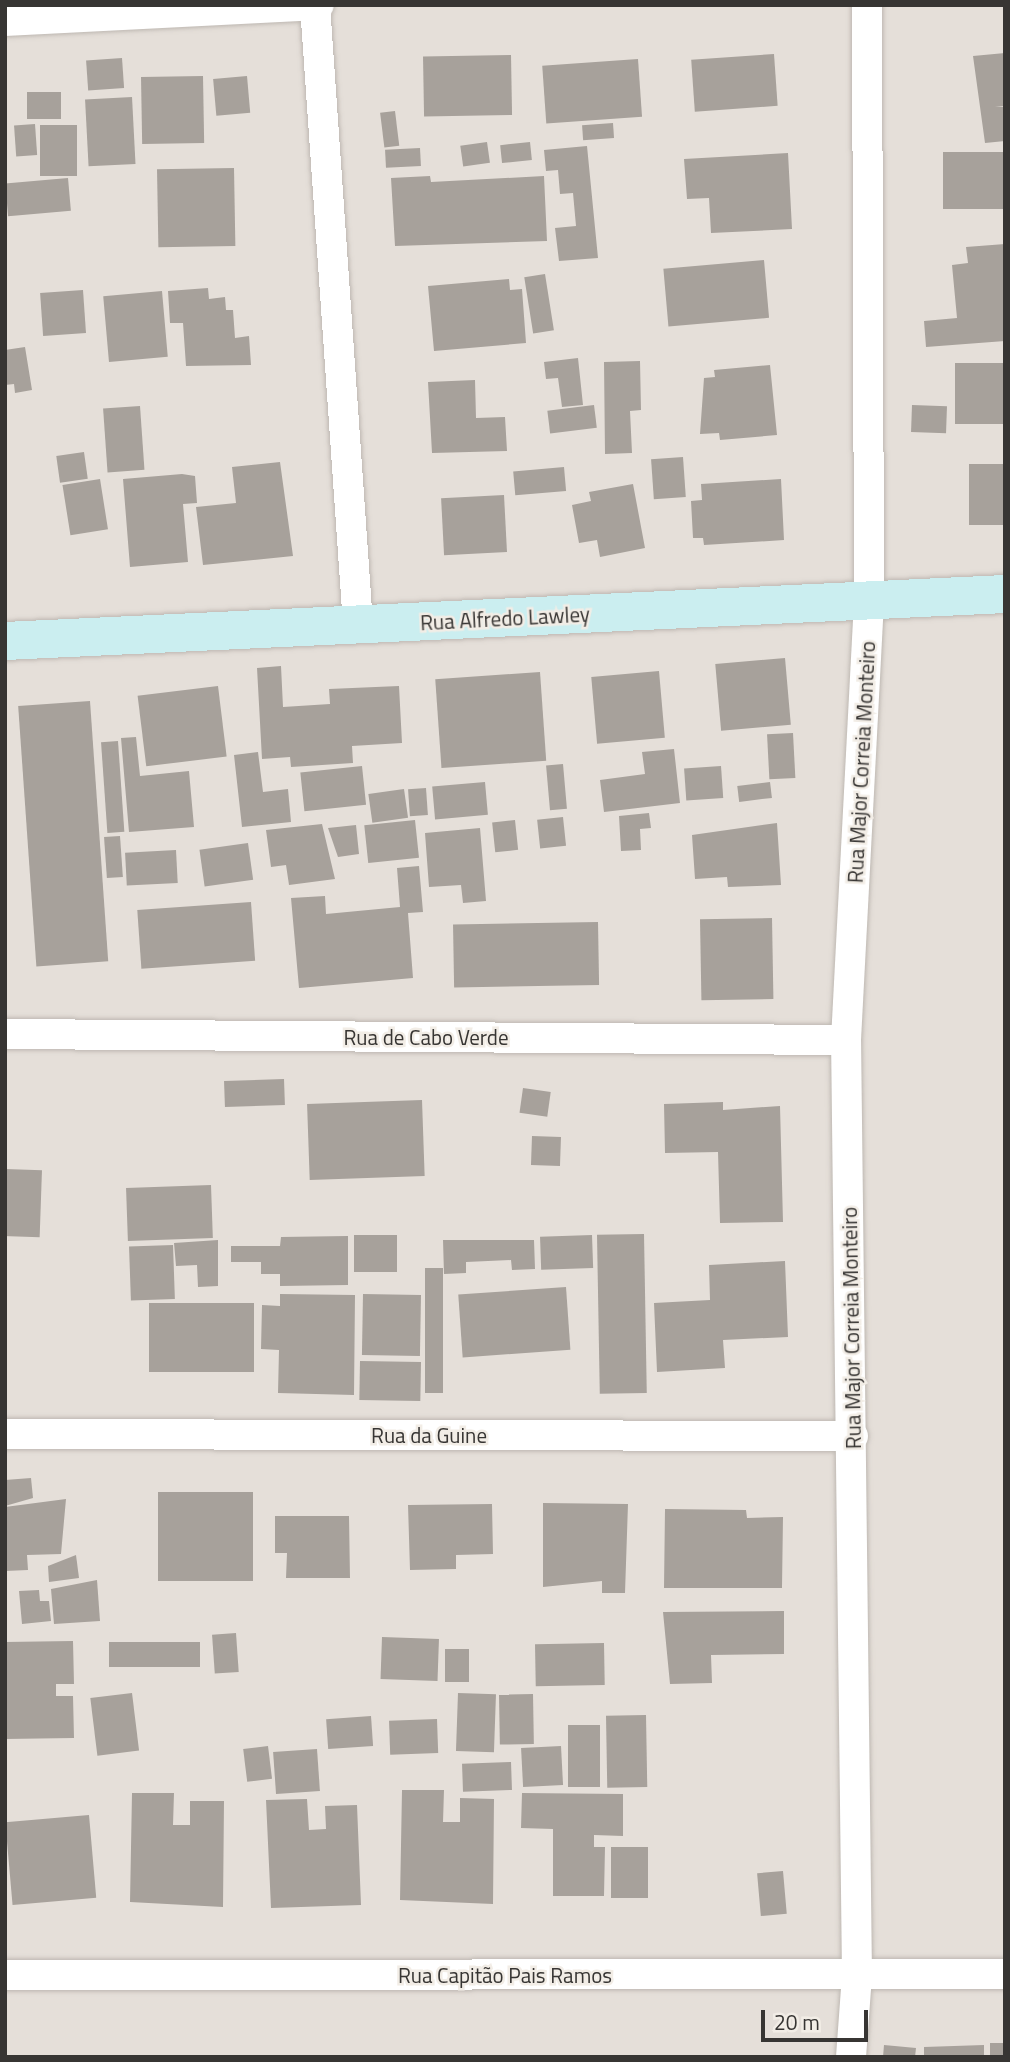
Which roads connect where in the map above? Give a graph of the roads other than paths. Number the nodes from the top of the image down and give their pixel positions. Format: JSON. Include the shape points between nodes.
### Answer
{"nodes":[{"id":1,"x":316,"y":5,"type":"edge"},
{"id":2,"x":867,"y":5,"type":"edge"},
{"id":3,"x":5,"y":21,"type":"edge"},
{"id":4,"x":1005,"y":594,"type":"edge"},
{"id":5,"x":869,"y":600,"type":"junction"},
{"id":6,"x":358,"y":625,"type":"junction"},
{"id":7,"x":5,"y":641,"type":"edge"},
{"id":8,"x":5,"y":1034,"type":"edge"},
{"id":9,"x":846,"y":1040,"type":"junction"},
{"id":10,"x":5,"y":1434,"type":"edge"},
{"id":11,"x":853,"y":1436,"type":"junction"},
{"id":12,"x":1005,"y":1974,"type":"edge"},
{"id":13,"x":5,"y":1975,"type":"edge"},
{"id":14,"x":857,"y":1976,"type":"junction"},
{"id":15,"x":851,"y":2057,"type":"edge"}],
"edges":[{"from":1,"to":3,"type":"street"},
{"from":1,"to":6,"type":"street"},
{"from":2,"to":5,"type":"street","name":"Rua Major Correia Monteiro"},
{"from":4,"to":5,"type":"main road","name":"Rua Alfredo Lawley"},
{"from":5,"to":6,"type":"main road","name":"Rua Alfredo Lawley"},
{"from":5,"to":9,"type":"street","name":"Rua Major Correia Monteiro"},
{"from":6,"to":7,"type":"main road","name":"Rua Alfredo Lawley"},
{"from":8,"to":9,"type":"street","name":"Rua de Cabo Verde"},
{"from":9,"to":11,"type":"street","name":"Rua Major Correia Monteiro"},
{"from":10,"to":11,"type":"street","name":"Rua da Guine"},
{"from":11,"to":14,"type":"street","name":"Rua Major Correia Monteiro"},
{"from":12,"to":14,"type":"street","name":"Rua Capitão Pais Ramos"},
{"from":13,"to":14,"type":"street","name":"Rua Capitão Pais Ramos"},
{"from":14,"to":15,"type":"street","name":"Rua Major Correia Monteiro"}]}
